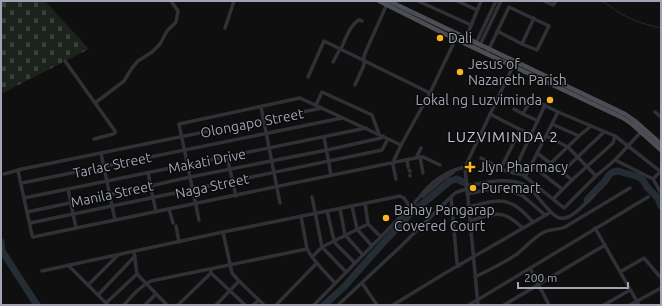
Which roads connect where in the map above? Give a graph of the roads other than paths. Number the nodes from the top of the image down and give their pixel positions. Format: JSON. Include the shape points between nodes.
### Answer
{"nodes":[{"id":1,"x":171,"y":1,"type":"edge"},
{"id":2,"x":234,"y":1,"type":"edge"},
{"id":3,"x":379,"y":1,"type":"edge"},
{"id":4,"x":418,"y":1,"type":"edge"},
{"id":5,"x":457,"y":1,"type":"edge"},
{"id":6,"x":481,"y":1,"type":"edge"},
{"id":7,"x":496,"y":1,"type":"edge"},
{"id":8,"x":501,"y":1,"type":"edge"},
{"id":9,"x":544,"y":1,"type":"edge"},
{"id":10,"x":556,"y":1,"type":"edge"},
{"id":11,"x":388,"y":2,"type":"edge"},
{"id":12,"x":477,"y":10,"type":"junction"},
{"id":13,"x":534,"y":18,"type":"junction"},
{"id":14,"x":362,"y":21,"type":"dead end"},
{"id":15,"x":471,"y":25,"type":"junction"},
{"id":16,"x":225,"y":28,"type":"dead end"},
{"id":17,"x":497,"y":31,"type":"junction"},
{"id":18,"x":457,"y":37,"type":"junction"},
{"id":19,"x":466,"y":38,"type":"junction"},
{"id":20,"x":522,"y":44,"type":"junction"},
{"id":21,"x":477,"y":46,"type":"junction"},
{"id":22,"x":340,"y":49,"type":"junction"},
{"id":23,"x":487,"y":51,"type":"junction"},
{"id":24,"x":65,"y":61,"type":"dead end"},
{"id":25,"x":365,"y":61,"type":"junction"},
{"id":26,"x":333,"y":62,"type":"dead end"},
{"id":27,"x":514,"y":64,"type":"junction"},
{"id":28,"x":308,"y":77,"type":"dead end"},
{"id":29,"x":355,"y":85,"type":"dead end"},
{"id":30,"x":430,"y":93,"type":"junction"},
{"id":31,"x":95,"y":103,"type":"junction"},
{"id":32,"x":316,"y":105,"type":"junction"},
{"id":33,"x":545,"y":105,"type":"junction"},
{"id":34,"x":261,"y":107,"type":"junction"},
{"id":35,"x":322,"y":108,"type":"junction"},
{"id":36,"x":514,"y":109,"type":"dead end"},
{"id":37,"x":558,"y":112,"type":"junction"},
{"id":38,"x":655,"y":112,"type":"dead end"},
{"id":39,"x":490,"y":114,"type":"junction"},
{"id":40,"x":523,"y":114,"type":"junction"},
{"id":41,"x":661,"y":117,"type":"edge"},
{"id":42,"x":343,"y":118,"type":"junction"},
{"id":43,"x":263,"y":120,"type":"junction"},
{"id":44,"x":538,"y":121,"type":"junction"},
{"id":45,"x":552,"y":124,"type":"junction"},
{"id":46,"x":591,"y":126,"type":"junction"},
{"id":47,"x":366,"y":128,"type":"junction"},
{"id":48,"x":520,"y":130,"type":"junction"},
{"id":49,"x":604,"y":132,"type":"junction"},
{"id":50,"x":641,"y":132,"type":"junction"},
{"id":51,"x":266,"y":133,"type":"junction"},
{"id":52,"x":379,"y":134,"type":"junction"},
{"id":53,"x":531,"y":135,"type":"junction"},
{"id":54,"x":384,"y":136,"type":"junction"},
{"id":55,"x":546,"y":136,"type":"junction"},
{"id":56,"x":579,"y":136,"type":"junction"},
{"id":57,"x":615,"y":136,"type":"junction"},
{"id":58,"x":181,"y":137,"type":"junction"},
{"id":59,"x":324,"y":137,"type":"junction"},
{"id":60,"x":94,"y":139,"type":"dead end"},
{"id":61,"x":388,"y":139,"type":"junction"},
{"id":62,"x":543,"y":141,"type":"junction"},
{"id":63,"x":661,"y":144,"type":"edge"},
{"id":64,"x":401,"y":145,"type":"junction"},
{"id":65,"x":628,"y":146,"type":"junction"},
{"id":66,"x":568,"y":147,"type":"junction"},
{"id":67,"x":269,"y":148,"type":"junction"},
{"id":68,"x":421,"y":148,"type":"dead end"},
{"id":69,"x":184,"y":150,"type":"junction"},
{"id":70,"x":326,"y":150,"type":"junction"},
{"id":71,"x":661,"y":150,"type":"edge"},
{"id":72,"x":101,"y":153,"type":"junction"},
{"id":73,"x":537,"y":153,"type":"junction"},
{"id":74,"x":227,"y":157,"type":"junction"},
{"id":75,"x":578,"y":157,"type":"junction"},
{"id":76,"x":418,"y":158,"type":"junction"},
{"id":77,"x":481,"y":158,"type":"dead end"},
{"id":78,"x":407,"y":160,"type":"junction"},
{"id":79,"x":615,"y":160,"type":"junction"},
{"id":80,"x":272,"y":162,"type":"junction"},
{"id":81,"x":329,"y":162,"type":"junction"},
{"id":82,"x":394,"y":163,"type":"junction"},
{"id":83,"x":551,"y":163,"type":"junction"},
{"id":84,"x":187,"y":165,"type":"junction"},
{"id":85,"x":440,"y":165,"type":"dead end"},
{"id":86,"x":531,"y":165,"type":"junction"},
{"id":87,"x":103,"y":166,"type":"junction"},
{"id":88,"x":587,"y":166,"type":"junction"},
{"id":89,"x":465,"y":167,"type":"junction"},
{"id":90,"x":501,"y":168,"type":"junction"},
{"id":91,"x":231,"y":169,"type":"junction"},
{"id":92,"x":18,"y":171,"type":"junction"},
{"id":93,"x":410,"y":172,"type":"dead end"},
{"id":94,"x":562,"y":172,"type":"junction"},
{"id":95,"x":661,"y":172,"type":"edge"},
{"id":96,"x":148,"y":173,"type":"junction"},
{"id":97,"x":274,"y":173,"type":"junction"},
{"id":98,"x":423,"y":173,"type":"dead end"},
{"id":99,"x":513,"y":173,"type":"junction"},
{"id":100,"x":4,"y":174,"type":"dead end"},
{"id":101,"x":332,"y":176,"type":"junction"},
{"id":102,"x":596,"y":176,"type":"junction"},
{"id":103,"x":190,"y":177,"type":"junction"},
{"id":104,"x":525,"y":177,"type":"junction"},
{"id":105,"x":396,"y":179,"type":"dead end"},
{"id":106,"x":653,"y":179,"type":"junction"},
{"id":107,"x":572,"y":180,"type":"junction"},
{"id":108,"x":106,"y":181,"type":"junction"},
{"id":109,"x":233,"y":181,"type":"junction"},
{"id":110,"x":22,"y":183,"type":"junction"},
{"id":111,"x":150,"y":186,"type":"junction"},
{"id":112,"x":277,"y":187,"type":"junction"},
{"id":113,"x":467,"y":187,"type":"junction"},
{"id":114,"x":630,"y":188,"type":"dead end"},
{"id":115,"x":68,"y":189,"type":"junction"},
{"id":116,"x":192,"y":190,"type":"junction"},
{"id":117,"x":562,"y":190,"type":"junction"},
{"id":118,"x":661,"y":193,"type":"edge"},
{"id":119,"x":467,"y":194,"type":"junction"},
{"id":120,"x":109,"y":195,"type":"junction"},
{"id":121,"x":594,"y":195,"type":"dead end"},
{"id":122,"x":236,"y":196,"type":"junction"},
{"id":123,"x":312,"y":197,"type":"dead end"},
{"id":124,"x":451,"y":197,"type":"junction"},
{"id":125,"x":648,"y":197,"type":"dead end"},
{"id":126,"x":24,"y":198,"type":"junction"},
{"id":127,"x":153,"y":198,"type":"junction"},
{"id":128,"x":553,"y":199,"type":"junction"},
{"id":129,"x":71,"y":203,"type":"junction"},
{"id":130,"x":280,"y":203,"type":"dead end"},
{"id":131,"x":365,"y":203,"type":"junction"},
{"id":132,"x":195,"y":204,"type":"junction"},
{"id":133,"x":112,"y":206,"type":"junction"},
{"id":134,"x":352,"y":206,"type":"junction"},
{"id":135,"x":410,"y":207,"type":"junction"},
{"id":136,"x":469,"y":207,"type":"junction"},
{"id":137,"x":169,"y":209,"type":"junction"},
{"id":138,"x":340,"y":209,"type":"junction"},
{"id":139,"x":327,"y":211,"type":"junction"},
{"id":140,"x":27,"y":212,"type":"junction"},
{"id":141,"x":156,"y":212,"type":"junction"},
{"id":142,"x":551,"y":212,"type":"junction"},
{"id":143,"x":74,"y":214,"type":"junction"},
{"id":144,"x":315,"y":214,"type":"junction"},
{"id":145,"x":545,"y":215,"type":"junction"},
{"id":146,"x":301,"y":216,"type":"junction"},
{"id":147,"x":115,"y":220,"type":"junction"},
{"id":148,"x":199,"y":220,"type":"dead end"},
{"id":149,"x":470,"y":221,"type":"junction"},
{"id":150,"x":534,"y":222,"type":"junction"},
{"id":151,"x":30,"y":223,"type":"junction"},
{"id":152,"x":173,"y":223,"type":"dead end"},
{"id":153,"x":368,"y":224,"type":"junction"},
{"id":154,"x":176,"y":226,"type":"dead end"},
{"id":155,"x":76,"y":228,"type":"junction"},
{"id":156,"x":523,"y":228,"type":"junction"},
{"id":157,"x":596,"y":228,"type":"junction"},
{"id":158,"x":357,"y":229,"type":"junction"},
{"id":159,"x":223,"y":232,"type":"junction"},
{"id":160,"x":345,"y":235,"type":"junction"},
{"id":161,"x":381,"y":237,"type":"junction"},
{"id":162,"x":334,"y":241,"type":"junction"},
{"id":163,"x":179,"y":242,"type":"junction"},
{"id":164,"x":605,"y":245,"type":"junction"},
{"id":165,"x":372,"y":246,"type":"junction"},
{"id":166,"x":322,"y":247,"type":"junction"},
{"id":167,"x":307,"y":249,"type":"junction"},
{"id":168,"x":135,"y":254,"type":"junction"},
{"id":169,"x":118,"y":255,"type":"junction"},
{"id":170,"x":363,"y":255,"type":"junction"},
{"id":171,"x":312,"y":257,"type":"junction"},
{"id":172,"x":473,"y":257,"type":"junction"},
{"id":173,"x":355,"y":263,"type":"junction"},
{"id":174,"x":317,"y":264,"type":"junction"},
{"id":175,"x":68,"y":265,"type":"junction"},
{"id":176,"x":230,"y":265,"type":"junction"},
{"id":177,"x":459,"y":266,"type":"junction"},
{"id":178,"x":530,"y":268,"type":"junction"},
{"id":179,"x":42,"y":271,"type":"dead end"},
{"id":180,"x":211,"y":271,"type":"junction"},
{"id":181,"x":346,"y":272,"type":"junction"},
{"id":182,"x":620,"y":272,"type":"junction"},
{"id":183,"x":137,"y":274,"type":"junction"},
{"id":184,"x":475,"y":277,"type":"junction"},
{"id":185,"x":661,"y":278,"type":"edge"},
{"id":186,"x":239,"y":281,"type":"junction"},
{"id":187,"x":146,"y":283,"type":"junction"},
{"id":188,"x":335,"y":283,"type":"junction"},
{"id":189,"x":362,"y":283,"type":"junction"},
{"id":190,"x":88,"y":285,"type":"junction"},
{"id":191,"x":538,"y":285,"type":"junction"},
{"id":192,"x":661,"y":288,"type":"edge"},
{"id":193,"x":630,"y":290,"type":"junction"},
{"id":194,"x":230,"y":291,"type":"junction"},
{"id":195,"x":156,"y":294,"type":"junction"},
{"id":196,"x":98,"y":295,"type":"junction"},
{"id":197,"x":259,"y":300,"type":"junction"},
{"id":198,"x":478,"y":300,"type":"junction"},
{"id":199,"x":164,"y":301,"type":"junction"},
{"id":200,"x":638,"y":303,"type":"edge"},
{"id":201,"x":107,"y":304,"type":"edge"},
{"id":202,"x":124,"y":305,"type":"edge"},
{"id":203,"x":145,"y":305,"type":"edge"},
{"id":204,"x":160,"y":305,"type":"edge"},
{"id":205,"x":167,"y":305,"type":"edge"},
{"id":206,"x":178,"y":305,"type":"edge"},
{"id":207,"x":216,"y":305,"type":"edge"},
{"id":208,"x":245,"y":305,"type":"edge"},
{"id":209,"x":254,"y":305,"type":"edge"},
{"id":210,"x":264,"y":305,"type":"edge"},
{"id":211,"x":276,"y":305,"type":"edge"},
{"id":212,"x":314,"y":305,"type":"edge"},
{"id":213,"x":338,"y":305,"type":"edge"},
{"id":214,"x":376,"y":305,"type":"edge"},
{"id":215,"x":393,"y":305,"type":"edge"},
{"id":216,"x":469,"y":305,"type":"edge"},
{"id":217,"x":478,"y":305,"type":"edge"},
{"id":218,"x":504,"y":305,"type":"edge"},
{"id":219,"x":549,"y":305,"type":"edge"},
{"id":220,"x":604,"y":305,"type":"edge"},
{"id":221,"x":630,"y":305,"type":"edge"}],
"edges":[{"from":1,"to":31,"type":"street","via":[[178,11],[176,22],[160,44],[138,61],[124,81]]},
{"from":2,"to":16,"type":"street"},
{"from":3,"to":11,"type":"main road"},
{"from":4,"to":15,"type":"street"},
{"from":5,"to":12,"type":"street"},
{"from":6,"to":12,"type":"street"},
{"from":7,"to":21,"type":"street"},
{"from":8,"to":21,"type":"street"},
{"from":9,"to":10,"type":"street","via":[[553,5]]},
{"from":11,"to":18,"type":"main road"},
{"from":11,"to":25,"type":"street","via":[[364,56]]},
{"from":12,"to":15,"type":"street"},
{"from":13,"to":17,"type":"street","via":[[509,7]]},
{"from":13,"to":20,"type":"street"},
{"from":13,"to":20,"type":"street","via":[[549,26],[537,50]]},
{"from":14,"to":22,"type":"street","via":[[356,21]]},
{"from":15,"to":19,"type":"street"},
{"from":17,"to":20,"type":"street"},
{"from":17,"to":23,"type":"street"},
{"from":18,"to":19,"type":"main road"},
{"from":18,"to":21,"type":"main road"},
{"from":18,"to":30,"type":"street"},
{"from":19,"to":21,"type":"main road"},
{"from":21,"to":23,"type":"main road"},
{"from":22,"to":25,"type":"street"},
{"from":22,"to":26,"type":"street"},
{"from":22,"to":28,"type":"street","via":[[324,41]]},
{"from":23,"to":27,"type":"main road"},
{"from":24,"to":31,"type":"street"},
{"from":25,"to":29,"type":"street"},
{"from":25,"to":30,"type":"street"},
{"from":27,"to":39,"type":"street"},
{"from":27,"to":50,"type":"main road","via":[[623,118]]},
{"from":27,"to":63,"type":"main road","via":[[629,117]]},
{"from":30,"to":64,"type":"street"},
{"from":31,"to":60,"type":"street","via":[[116,131]]},
{"from":32,"to":34,"type":"street","via":[[300,98]]},
{"from":32,"to":35,"type":"street"},
{"from":32,"to":52,"type":"street","via":[[322,92],[370,114]]},
{"from":33,"to":37,"type":"street"},
{"from":33,"to":40,"type":"street","via":[[536,101],[531,102]]},
{"from":33,"to":44,"type":"street"},
{"from":34,"to":43,"type":"street"},
{"from":34,"to":58,"type":"street","via":[[179,124]]},
{"from":35,"to":42,"type":"street"},
{"from":35,"to":43,"type":"street","name":"Olongapo Street"},
{"from":36,"to":40,"type":"street"},
{"from":37,"to":45,"type":"street"},
{"from":37,"to":46,"type":"street"},
{"from":38,"to":41,"type":"street"},
{"from":39,"to":48,"type":"street"},
{"from":39,"to":89,"type":"street"},
{"from":40,"to":44,"type":"street"},
{"from":42,"to":47,"type":"street"},
{"from":42,"to":51,"type":"street","name":"Tarlac Street"},
{"from":43,"to":51,"type":"street"},
{"from":43,"to":58,"type":"street","name":"Olongapo Street"},
{"from":44,"to":53,"type":"street"},
{"from":45,"to":55,"type":"street"},
{"from":45,"to":56,"type":"street"},
{"from":46,"to":49,"type":"street"},
{"from":46,"to":56,"type":"street"},
{"from":47,"to":52,"type":"street"},
{"from":47,"to":59,"type":"street","name":"Makati Drive"},
{"from":48,"to":53,"type":"street"},
{"from":48,"to":90,"type":"street"},
{"from":49,"to":57,"type":"street"},
{"from":49,"to":75,"type":"street"},
{"from":50,"to":65,"type":"street"},
{"from":50,"to":71,"type":"main road"},
{"from":51,"to":67,"type":"street"},
{"from":51,"to":69,"type":"street","name":"Tarlac Street"},
{"from":52,"to":54,"type":"street"},
{"from":53,"to":62,"type":"street"},
{"from":53,"to":99,"type":"street"},
{"from":54,"to":61,"type":"street"},
{"from":54,"to":70,"type":"street","name":"Manila Street"},
{"from":55,"to":62,"type":"street"},
{"from":55,"to":66,"type":"street"},
{"from":56,"to":66,"type":"street"},
{"from":57,"to":65,"type":"street"},
{"from":57,"to":88,"type":"street","via":[[613,143]]},
{"from":58,"to":69,"type":"street"},
{"from":58,"to":72,"type":"street","name":"Olongapo Street"},
{"from":59,"to":67,"type":"street","name":"Makati Drive"},
{"from":59,"to":70,"type":"street"},
{"from":61,"to":64,"type":"street"},
{"from":61,"to":81,"type":"street","name":"Naga Street","via":[[382,150]]},
{"from":62,"to":73,"type":"street"},
{"from":64,"to":82,"type":"street"},
{"from":65,"to":79,"type":"street"},
{"from":65,"to":95,"type":"street"},
{"from":66,"to":75,"type":"street"},
{"from":66,"to":83,"type":"street"},
{"from":67,"to":74,"type":"street","name":"Makati Drive"},
{"from":67,"to":80,"type":"street"},
{"from":68,"to":76,"type":"street"},
{"from":69,"to":84,"type":"street"},
{"from":69,"to":87,"type":"street","name":"Tarlac Street"},
{"from":70,"to":80,"type":"street","name":"Manila Street"},
{"from":70,"to":81,"type":"street"},
{"from":72,"to":87,"type":"street"},
{"from":72,"to":92,"type":"street","name":"Olongapo Street"},
{"from":73,"to":83,"type":"street"},
{"from":73,"to":86,"type":"street"},
{"from":74,"to":84,"type":"street","name":"Makati Drive"},
{"from":74,"to":91,"type":"street"},
{"from":75,"to":88,"type":"street"},
{"from":75,"to":94,"type":"street"},
{"from":76,"to":78,"type":"street"},
{"from":76,"to":85,"type":"street","via":[[423,157]]},
{"from":76,"to":98,"type":"street"},
{"from":77,"to":90,"type":"street"},
{"from":78,"to":82,"type":"street"},
{"from":78,"to":93,"type":"street"},
{"from":79,"to":102,"type":"street"},
{"from":79,"to":106,"type":"street"},
{"from":80,"to":91,"type":"street","name":"Manila Street"},
{"from":80,"to":97,"type":"street"},
{"from":81,"to":97,"type":"street","name":"Naga Street"},
{"from":81,"to":101,"type":"street"},
{"from":82,"to":101,"type":"street"},
{"from":82,"to":105,"type":"street"},
{"from":83,"to":94,"type":"street"},
{"from":84,"to":96,"type":"street","name":"Makati Drive"},
{"from":84,"to":103,"type":"street"},
{"from":86,"to":104,"type":"street"},
{"from":86,"to":117,"type":"street"},
{"from":87,"to":108,"type":"street"},
{"from":87,"to":110,"type":"street","name":"Tarlac Street"},
{"from":88,"to":102,"type":"street"},
{"from":88,"to":107,"type":"street"},
{"from":89,"to":113,"type":"street"},
{"from":89,"to":135,"type":"street","via":[[455,170]]},
{"from":90,"to":99,"type":"street"},
{"from":91,"to":103,"type":"street","name":"Manila Street"},
{"from":91,"to":109,"type":"street"},
{"from":92,"to":100,"type":"street","name":"Olongapo Street"},
{"from":92,"to":110,"type":"street"},
{"from":94,"to":107,"type":"street"},
{"from":95,"to":106,"type":"street"},
{"from":96,"to":108,"type":"street","name":"Makati Drive"},
{"from":96,"to":111,"type":"street"},
{"from":97,"to":109,"type":"street","name":"Naga Street"},
{"from":97,"to":112,"type":"street"},
{"from":99,"to":104,"type":"street"},
{"from":101,"to":112,"type":"street"},
{"from":102,"to":128,"type":"street","via":[[564,208]]},
{"from":103,"to":111,"type":"street","name":"Manila Street"},
{"from":103,"to":116,"type":"street"},
{"from":104,"to":128,"type":"street"},
{"from":106,"to":118,"type":"street"},
{"from":107,"to":117,"type":"street"},
{"from":108,"to":115,"type":"street","name":"Makati Drive"},
{"from":108,"to":120,"type":"street"},
{"from":109,"to":116,"type":"street","name":"Naga Street"},
{"from":109,"to":122,"type":"street"},
{"from":110,"to":126,"type":"street"},
{"from":111,"to":120,"type":"street","name":"Manila Street"},
{"from":111,"to":127,"type":"street"},
{"from":112,"to":122,"type":"street"},
{"from":112,"to":130,"type":"street"},
{"from":113,"to":119,"type":"street"},
{"from":113,"to":124,"type":"street"},
{"from":113,"to":142,"type":"street","via":[[493,181],[517,182],[527,186]]},
{"from":114,"to":184,"type":"street","via":[[564,226],[542,233],[516,254]]},
{"from":115,"to":126,"type":"street","name":"Makati Drive"},
{"from":115,"to":129,"type":"street"},
{"from":116,"to":127,"type":"street","name":"Naga Street"},
{"from":116,"to":132,"type":"street"},
{"from":117,"to":128,"type":"street"},
{"from":119,"to":136,"type":"street"},
{"from":119,"to":145,"type":"street","via":[[502,188],[523,196]]},
{"from":120,"to":129,"type":"street","name":"Manila Street"},
{"from":120,"to":133,"type":"street"},
{"from":121,"to":142,"type":"street","via":[[565,218],[559,218]]},
{"from":122,"to":132,"type":"street"},
{"from":123,"to":144,"type":"street"},
{"from":124,"to":177,"type":"street"},
{"from":124,"to":189,"type":"street"},
{"from":125,"to":157,"type":"street"},
{"from":126,"to":140,"type":"street"},
{"from":127,"to":133,"type":"street","name":"Naga Street"},
{"from":127,"to":141,"type":"street"},
{"from":129,"to":140,"type":"street","name":"Manila Street"},
{"from":129,"to":143,"type":"street"},
{"from":131,"to":134,"type":"street"},
{"from":131,"to":135,"type":"street","via":[[400,196]]},
{"from":131,"to":153,"type":"street"},
{"from":132,"to":137,"type":"street"},
{"from":132,"to":148,"type":"street"},
{"from":133,"to":143,"type":"street","name":"Naga Street"},
{"from":133,"to":147,"type":"street"},
{"from":134,"to":138,"type":"street"},
{"from":134,"to":158,"type":"street"},
{"from":135,"to":161,"type":"street"},
{"from":136,"to":149,"type":"street"},
{"from":136,"to":150,"type":"street","via":[[504,201],[516,206]]},
{"from":137,"to":141,"type":"street"},
{"from":137,"to":152,"type":"street"},
{"from":138,"to":139,"type":"street"},
{"from":138,"to":160,"type":"street"},
{"from":139,"to":144,"type":"street"},
{"from":139,"to":162,"type":"street"},
{"from":140,"to":151,"type":"street"},
{"from":141,"to":147,"type":"street"},
{"from":142,"to":145,"type":"street"},
{"from":143,"to":151,"type":"street","name":"Naga Street"},
{"from":143,"to":155,"type":"street"},
{"from":144,"to":146,"type":"street"},
{"from":144,"to":166,"type":"street"},
{"from":145,"to":150,"type":"street"},
{"from":146,"to":159,"type":"street"},
{"from":146,"to":167,"type":"street"},
{"from":147,"to":155,"type":"street"},
{"from":149,"to":156,"type":"street","via":[[492,214],[502,215]]},
{"from":149,"to":172,"type":"street"},
{"from":150,"to":156,"type":"street"},
{"from":151,"to":155,"type":"street","via":[[33,237]]},
{"from":153,"to":158,"type":"street"},
{"from":153,"to":161,"type":"street"},
{"from":154,"to":163,"type":"street"},
{"from":156,"to":172,"type":"street"},
{"from":157,"to":164,"type":"street"},
{"from":157,"to":178,"type":"street"},
{"from":158,"to":160,"type":"street"},
{"from":158,"to":165,"type":"street"},
{"from":159,"to":163,"type":"street"},
{"from":159,"to":176,"type":"street"},
{"from":160,"to":162,"type":"street"},
{"from":160,"to":170,"type":"street"},
{"from":161,"to":165,"type":"street"},
{"from":162,"to":166,"type":"street"},
{"from":162,"to":173,"type":"street"},
{"from":163,"to":168,"type":"street"},
{"from":164,"to":182,"type":"street"},
{"from":164,"to":191,"type":"street"},
{"from":165,"to":170,"type":"street"},
{"from":166,"to":171,"type":"street"},
{"from":166,"to":181,"type":"street"},
{"from":167,"to":171,"type":"street"},
{"from":167,"to":176,"type":"street"},
{"from":168,"to":169,"type":"street"},
{"from":168,"to":183,"type":"street"},
{"from":168,"to":196,"type":"street"},
{"from":169,"to":175,"type":"street"},
{"from":169,"to":190,"type":"street"},
{"from":170,"to":173,"type":"street"},
{"from":171,"to":174,"type":"street"},
{"from":172,"to":177,"type":"street"},
{"from":172,"to":184,"type":"street"},
{"from":173,"to":181,"type":"street"},
{"from":174,"to":188,"type":"street"},
{"from":174,"to":211,"type":"street"},
{"from":175,"to":179,"type":"street"},
{"from":175,"to":190,"type":"street"},
{"from":176,"to":180,"type":"street"},
{"from":176,"to":186,"type":"street","via":[[232,273]]},
{"from":177,"to":215,"type":"street"},
{"from":178,"to":191,"type":"street"},
{"from":178,"to":198,"type":"street"},
{"from":180,"to":187,"type":"street"},
{"from":180,"to":194,"type":"street"},
{"from":180,"to":206,"type":"street"},
{"from":181,"to":188,"type":"street"},
{"from":182,"to":185,"type":"street","via":[[644,258]]},
{"from":182,"to":193,"type":"street"},
{"from":183,"to":187,"type":"street"},
{"from":183,"to":201,"type":"street"},
{"from":184,"to":198,"type":"street"},
{"from":186,"to":194,"type":"street"},
{"from":186,"to":197,"type":"street"},
{"from":187,"to":195,"type":"street"},
{"from":187,"to":202,"type":"street"},
{"from":188,"to":212,"type":"street"},
{"from":189,"to":213,"type":"street"},
{"from":189,"to":214,"type":"street"},
{"from":190,"to":196,"type":"street"},
{"from":191,"to":218,"type":"street"},
{"from":191,"to":219,"type":"street"},
{"from":192,"to":200,"type":"street"},
{"from":193,"to":200,"type":"street"},
{"from":193,"to":220,"type":"street"},
{"from":194,"to":207,"type":"street"},
{"from":194,"to":208,"type":"street"},
{"from":195,"to":199,"type":"street"},
{"from":195,"to":203,"type":"street"},
{"from":196,"to":201,"type":"street"},
{"from":197,"to":209,"type":"street"},
{"from":197,"to":210,"type":"street"},
{"from":198,"to":216,"type":"street"},
{"from":198,"to":217,"type":"street"},
{"from":199,"to":204,"type":"street"},
{"from":199,"to":205,"type":"street"},
{"from":200,"to":221,"type":"street"}]}
